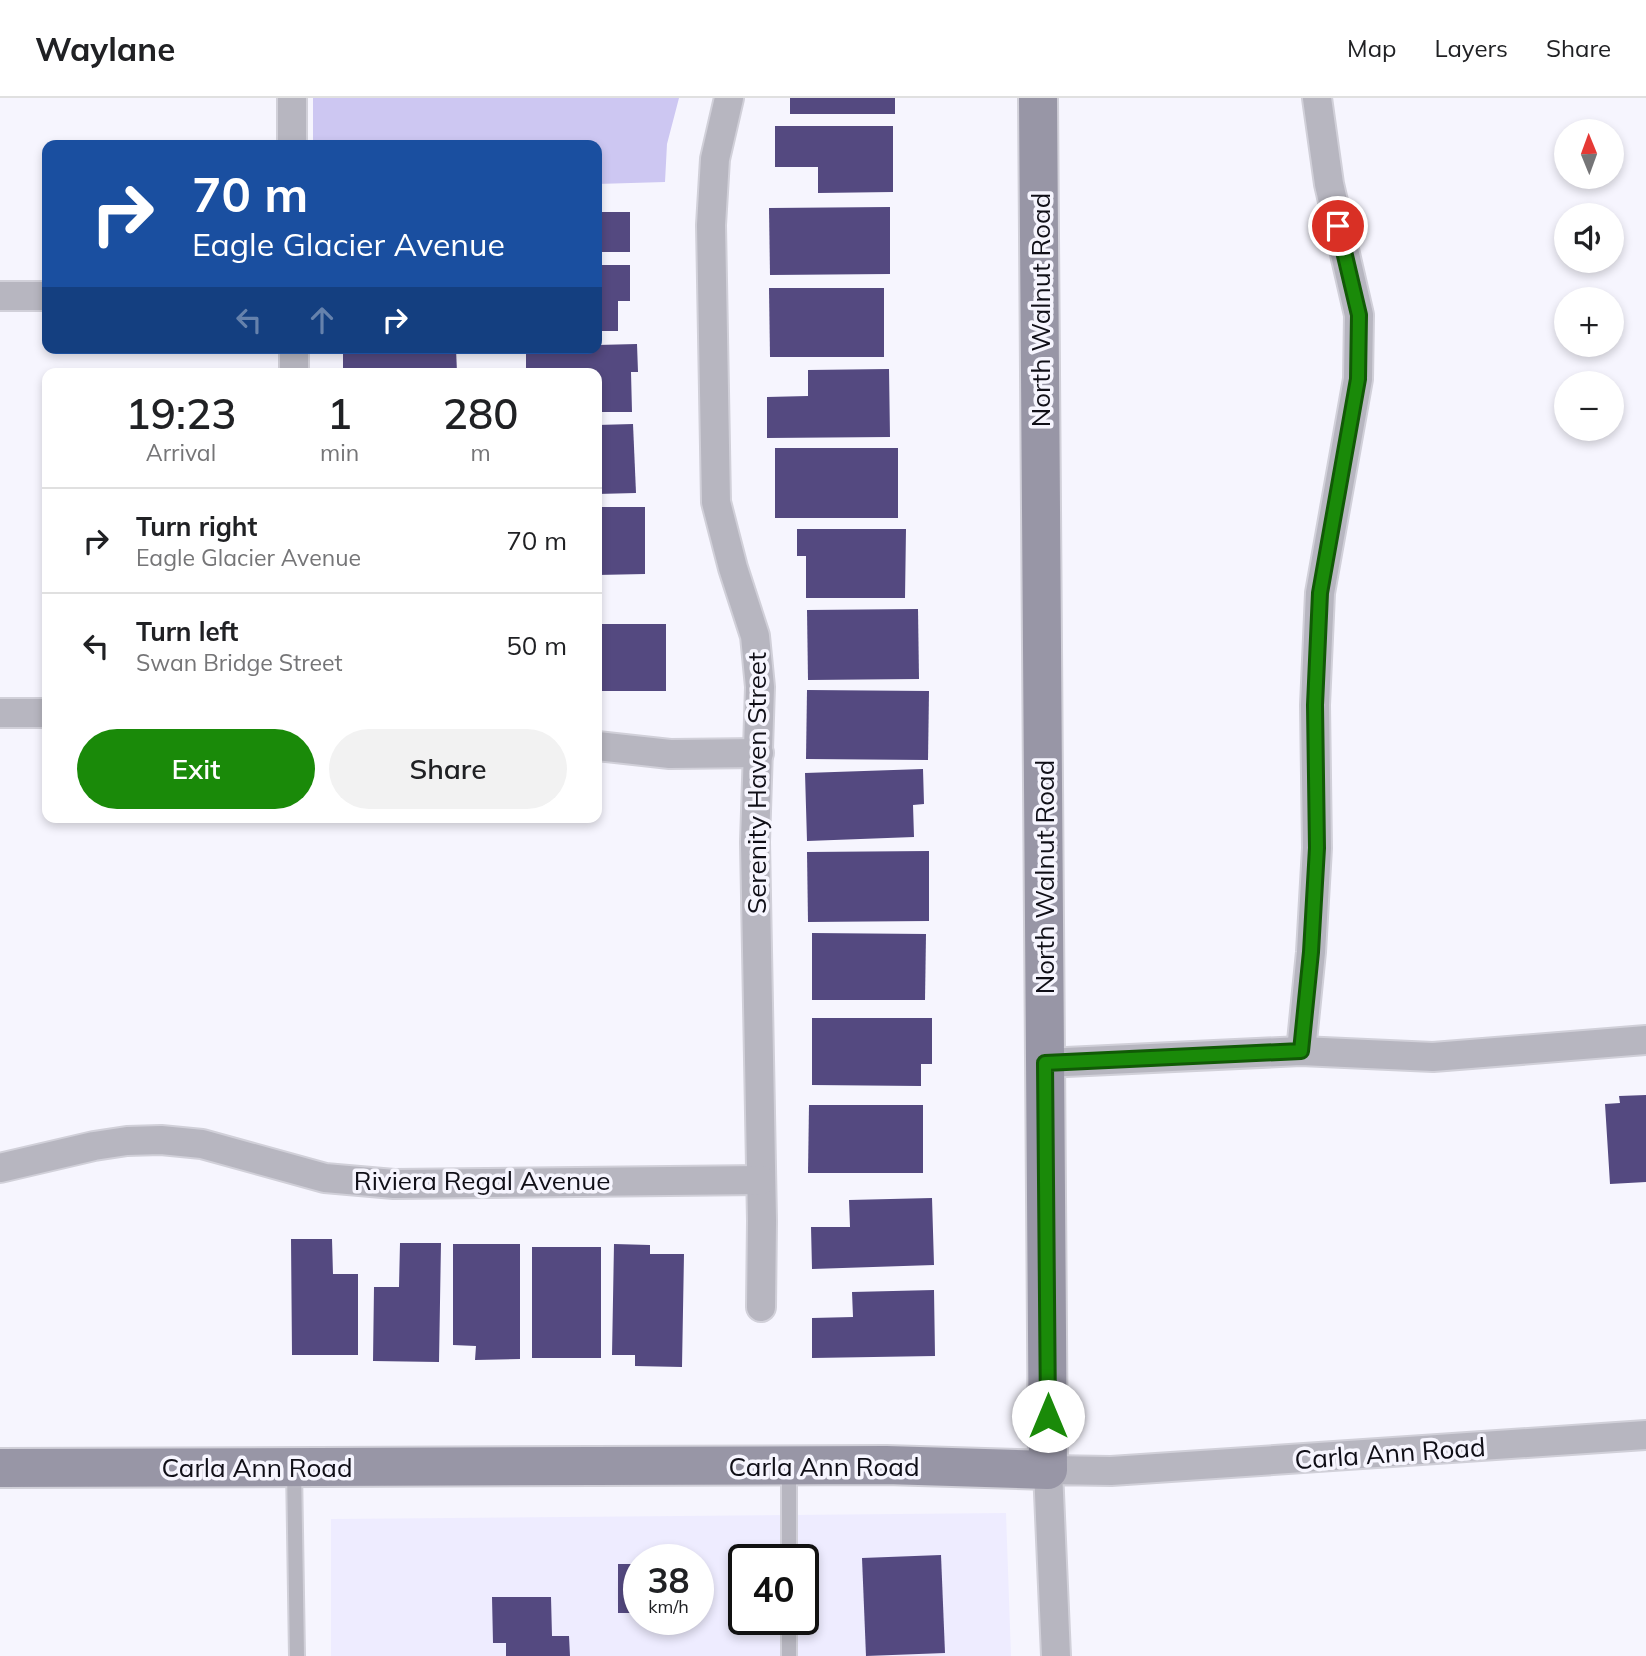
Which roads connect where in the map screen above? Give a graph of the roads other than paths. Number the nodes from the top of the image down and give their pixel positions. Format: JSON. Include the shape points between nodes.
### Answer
{"nodes":[{"id":1,"x":292,"y":98,"type":"edge"},
{"id":2,"x":729,"y":98,"type":"edge"},
{"id":3,"x":1038,"y":98,"type":"edge"},
{"id":4,"x":1317,"y":98,"type":"edge"},
{"id":5,"x":292,"y":140,"type":"edge"},
{"id":6,"x":0,"y":296,"type":"edge"},
{"id":7,"x":42,"y":296,"type":"edge"},
{"id":8,"x":0,"y":713,"type":"edge"},
{"id":9,"x":42,"y":713,"type":"edge"},
{"id":10,"x":602,"y":747,"type":"edge"},
{"id":11,"x":759,"y":753,"type":"junction"},
{"id":12,"x":1646,"y":1040,"type":"edge"},
{"id":13,"x":1301,"y":1051,"type":"junction"},
{"id":14,"x":1045,"y":1063,"type":"junction"},
{"id":15,"x":0,"y":1168,"type":"edge"},
{"id":16,"x":761,"y":1180,"type":"junction"},
{"id":17,"x":761,"y":1307,"type":"dead end"},
{"id":18,"x":1646,"y":1435,"type":"edge"},
{"id":19,"x":789,"y":1465,"type":"junction"},
{"id":20,"x":295,"y":1467,"type":"junction"},
{"id":21,"x":0,"y":1468,"type":"edge"},
{"id":22,"x":1048,"y":1470,"type":"junction"},
{"id":23,"x":789,"y":1544,"type":"edge"},
{"id":24,"x":789,"y":1635,"type":"edge"},
{"id":25,"x":297,"y":1656,"type":"edge"},
{"id":26,"x":789,"y":1656,"type":"edge"},
{"id":27,"x":1056,"y":1656,"type":"edge"}],
"edges":[{"from":1,"to":5,"type":"street"},
{"from":2,"to":11,"type":"street","name":"Serenity Haven Street","via":[[715,159],[711,225],[716,502],[755,636]]},
{"from":3,"to":14,"type":"street","name":"North Walnut Road"},
{"from":4,"to":13,"type":"street","via":[[1329,184],[1359,315],[1358,379],[1320,593],[1315,705],[1317,848]]},
{"from":6,"to":7,"type":"street"},
{"from":8,"to":9,"type":"street"},
{"from":10,"to":11,"type":"street","via":[[670,754]]},
{"from":11,"to":16,"type":"street","name":"Serenity Haven Street","via":[[755,842]]},
{"from":12,"to":13,"type":"street","via":[[1433,1057]]},
{"from":13,"to":14,"type":"street"},
{"from":14,"to":22,"type":"street","name":"North Walnut Road"},
{"from":15,"to":16,"type":"street","name":"Riviera Regal Avenue","via":[[127,1140],[161,1140],[202,1144],[325,1178],[394,1184]]},
{"from":16,"to":17,"type":"street","name":"Serenity Haven Street"},
{"from":18,"to":22,"type":"street","name":"Carla Ann Road","via":[[1111,1471]]},
{"from":19,"to":20,"type":"street","name":"Carla Ann Road"},
{"from":19,"to":22,"type":"street","name":"Carla Ann Road"},
{"from":19,"to":23,"type":"lane"},
{"from":20,"to":21,"type":"street","name":"Carla Ann Road"},
{"from":20,"to":25,"type":"lane"},
{"from":22,"to":27,"type":"street","name":"North Walnut Road"},
{"from":24,"to":26,"type":"lane"}]}
